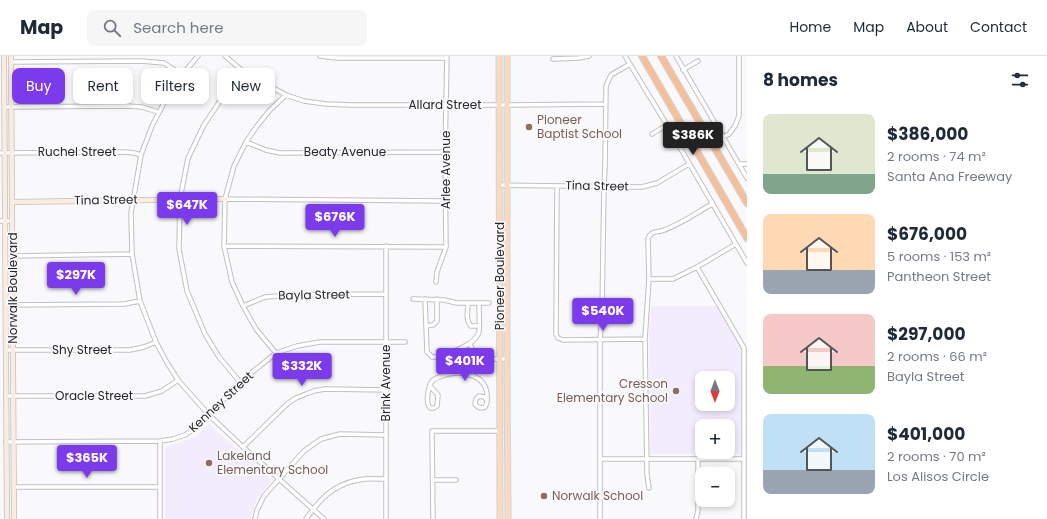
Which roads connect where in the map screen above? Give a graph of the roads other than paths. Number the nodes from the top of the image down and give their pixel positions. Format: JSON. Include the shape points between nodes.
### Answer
{"nodes":[{"id":1,"x":4,"y":56,"type":"edge"},
{"id":2,"x":11,"y":56,"type":"edge"},
{"id":3,"x":198,"y":56,"type":"edge"},
{"id":4,"x":225,"y":56,"type":"edge"},
{"id":5,"x":320,"y":56,"type":"edge"},
{"id":6,"x":499,"y":56,"type":"edge"},
{"id":7,"x":507,"y":56,"type":"edge"},
{"id":8,"x":589,"y":56,"type":"edge"},
{"id":9,"x":625,"y":56,"type":"edge"},
{"id":10,"x":642,"y":56,"type":"edge"},
{"id":11,"x":661,"y":56,"type":"edge"},
{"id":12,"x":676,"y":56,"type":"edge"},
{"id":13,"x":739,"y":56,"type":"edge"},
{"id":14,"x":447,"y":57,"type":"edge"},
{"id":15,"x":553,"y":59,"type":"dead end"},
{"id":16,"x":698,"y":61,"type":"dead end"},
{"id":17,"x":11,"y":62,"type":"junction"},
{"id":18,"x":630,"y":64,"type":"junction"},
{"id":19,"x":172,"y":68,"type":"edge"},
{"id":20,"x":188,"y":68,"type":"edge"},
{"id":21,"x":239,"y":68,"type":"edge"},
{"id":22,"x":683,"y":70,"type":"junction"},
{"id":23,"x":275,"y":89,"type":"edge"},
{"id":24,"x":286,"y":95,"type":"junction"},
{"id":25,"x":163,"y":104,"type":"edge"},
{"id":26,"x":218,"y":104,"type":"edge"},
{"id":27,"x":446,"y":104,"type":"junction"},
{"id":28,"x":605,"y":104,"type":"junction"},
{"id":29,"x":499,"y":105,"type":"junction"},
{"id":30,"x":507,"y":105,"type":"junction"},
{"id":31,"x":4,"y":107,"type":"junction"},
{"id":32,"x":12,"y":107,"type":"junction"},
{"id":33,"x":158,"y":112,"type":"junction"},
{"id":34,"x":667,"y":125,"type":"junction"},
{"id":35,"x":652,"y":134,"type":"dead end"},
{"id":36,"x":723,"y":137,"type":"junction"},
{"id":37,"x":246,"y":142,"type":"junction"},
{"id":38,"x":446,"y":152,"type":"junction"},
{"id":39,"x":2,"y":153,"type":"edge"},
{"id":40,"x":12,"y":153,"type":"junction"},
{"id":41,"x":141,"y":155,"type":"junction"},
{"id":42,"x":689,"y":164,"type":"junction"},
{"id":43,"x":739,"y":164,"type":"junction"},
{"id":44,"x":747,"y":164,"type":"edge"},
{"id":45,"x":747,"y":178,"type":"edge"},
{"id":46,"x":499,"y":185,"type":"junction"},
{"id":47,"x":507,"y":185,"type":"junction"},
{"id":48,"x":557,"y":186,"type":"junction"},
{"id":49,"x":604,"y":186,"type":"junction"},
{"id":50,"x":225,"y":199,"type":"junction"},
{"id":51,"x":133,"y":200,"type":"junction"},
{"id":52,"x":180,"y":200,"type":"junction"},
{"id":53,"x":446,"y":201,"type":"junction"},
{"id":54,"x":5,"y":202,"type":"junction"},
{"id":55,"x":12,"y":202,"type":"junction"},
{"id":56,"x":747,"y":203,"type":"edge"},
{"id":57,"x":712,"y":204,"type":"junction"},
{"id":58,"x":3,"y":221,"type":"edge"},
{"id":59,"x":12,"y":222,"type":"junction"},
{"id":60,"x":747,"y":238,"type":"edge"},
{"id":61,"x":736,"y":244,"type":"junction"},
{"id":62,"x":224,"y":246,"type":"junction"},
{"id":63,"x":386,"y":246,"type":"junction"},
{"id":64,"x":446,"y":246,"type":"junction"},
{"id":65,"x":132,"y":254,"type":"junction"},
{"id":66,"x":13,"y":256,"type":"junction"},
{"id":67,"x":747,"y":263,"type":"edge"},
{"id":68,"x":697,"y":267,"type":"junction"},
{"id":69,"x":649,"y":280,"type":"junction"},
{"id":70,"x":436,"y":282,"type":"dead end"},
{"id":71,"x":386,"y":294,"type":"junction"},
{"id":72,"x":414,"y":299,"type":"dead end"},
{"id":73,"x":425,"y":299,"type":"junction"},
{"id":74,"x":437,"y":300,"type":"junction"},
{"id":75,"x":140,"y":301,"type":"junction"},
{"id":76,"x":468,"y":303,"type":"junction"},
{"id":77,"x":489,"y":303,"type":"dead end"},
{"id":78,"x":479,"y":304,"type":"junction"},
{"id":79,"x":6,"y":305,"type":"junction"},
{"id":80,"x":13,"y":305,"type":"junction"},
{"id":81,"x":243,"y":306,"type":"junction"},
{"id":82,"x":426,"y":326,"type":"junction"},
{"id":83,"x":479,"y":326,"type":"junction"},
{"id":84,"x":0,"y":333,"type":"edge"},
{"id":85,"x":6,"y":333,"type":"junction"},
{"id":86,"x":646,"y":339,"type":"junction"},
{"id":87,"x":600,"y":340,"type":"junction"},
{"id":88,"x":156,"y":342,"type":"junction"},
{"id":89,"x":387,"y":342,"type":"junction"},
{"id":90,"x":405,"y":342,"type":"dead end"},
{"id":91,"x":470,"y":344,"type":"junction"},
{"id":92,"x":6,"y":350,"type":"junction"},
{"id":93,"x":13,"y":350,"type":"junction"},
{"id":94,"x":276,"y":353,"type":"junction"},
{"id":95,"x":475,"y":355,"type":"junction"},
{"id":96,"x":482,"y":359,"type":"junction"},
{"id":97,"x":500,"y":359,"type":"junction"},
{"id":98,"x":507,"y":359,"type":"junction"},
{"id":99,"x":475,"y":364,"type":"junction"},
{"id":100,"x":469,"y":374,"type":"junction"},
{"id":101,"x":745,"y":379,"type":"edge"},
{"id":102,"x":178,"y":380,"type":"junction"},
{"id":103,"x":240,"y":382,"type":"junction"},
{"id":104,"x":430,"y":386,"type":"junction"},
{"id":105,"x":387,"y":390,"type":"junction"},
{"id":106,"x":6,"y":396,"type":"junction"},
{"id":107,"x":13,"y":396,"type":"junction"},
{"id":108,"x":487,"y":400,"type":"dead end"},
{"id":109,"x":209,"y":415,"type":"junction"},
{"id":110,"x":745,"y":424,"type":"edge"},
{"id":111,"x":500,"y":431,"type":"junction"},
{"id":112,"x":386,"y":435,"type":"junction"},
{"id":113,"x":160,"y":441,"type":"junction"},
{"id":114,"x":6,"y":442,"type":"junction"},
{"id":115,"x":13,"y":442,"type":"junction"},
{"id":116,"x":243,"y":447,"type":"junction"},
{"id":117,"x":600,"y":459,"type":"junction"},
{"id":118,"x":647,"y":459,"type":"junction"},
{"id":119,"x":695,"y":459,"type":"edge"},
{"id":120,"x":698,"y":459,"type":"edge"},
{"id":121,"x":735,"y":459,"type":"edge"},
{"id":122,"x":744,"y":459,"type":"junction"},
{"id":123,"x":278,"y":479,"type":"junction"},
{"id":124,"x":386,"y":479,"type":"junction"},
{"id":125,"x":433,"y":480,"type":"junction"},
{"id":126,"x":456,"y":480,"type":"dead end"},
{"id":127,"x":14,"y":487,"type":"junction"},
{"id":128,"x":160,"y":487,"type":"junction"},
{"id":129,"x":649,"y":488,"type":"dead end"},
{"id":130,"x":313,"y":509,"type":"junction"},
{"id":131,"x":745,"y":510,"type":"edge"},
{"id":132,"x":7,"y":519,"type":"edge"},
{"id":133,"x":14,"y":519,"type":"edge"},
{"id":134,"x":160,"y":519,"type":"edge"},
{"id":135,"x":255,"y":519,"type":"edge"},
{"id":136,"x":306,"y":519,"type":"edge"},
{"id":137,"x":324,"y":519,"type":"edge"},
{"id":138,"x":386,"y":519,"type":"edge"},
{"id":139,"x":433,"y":519,"type":"edge"},
{"id":140,"x":500,"y":519,"type":"edge"},
{"id":141,"x":508,"y":519,"type":"edge"},
{"id":142,"x":600,"y":519,"type":"edge"},
{"id":143,"x":696,"y":519,"type":"edge"},
{"id":144,"x":744,"y":519,"type":"edge"}],
"edges":[{"from":1,"to":31,"type":"main road","name":"Norwalk Boulevard"},
{"from":2,"to":17,"type":"main road","name":"Norwalk Boulevard"},
{"from":3,"to":20,"type":"street"},
{"from":4,"to":21,"type":"street","name":"Allard Street"},
{"from":5,"to":14,"type":"street"},
{"from":6,"to":29,"type":"main road","name":"Pioneer Boulevard"},
{"from":7,"to":30,"type":"main road","name":"Pioneer Boulevard"},
{"from":8,"to":15,"type":"street"},
{"from":9,"to":18,"type":"street"},
{"from":10,"to":60,"type":"highway"},
{"from":11,"to":56,"type":"highway"},
{"from":12,"to":22,"type":"street"},
{"from":13,"to":36,"type":"street","via":[[739,116],[729,134]]},
{"from":14,"to":27,"type":"street","name":"Arlee Avenue"},
{"from":16,"to":22,"type":"street"},
{"from":17,"to":19,"type":"street","via":[[148,62],[164,63]]},
{"from":17,"to":32,"type":"main road","name":"Norwalk Boulevard"},
{"from":18,"to":28,"type":"street","via":[[611,75],[606,86]]},
{"from":18,"to":34,"type":"street"},
{"from":22,"to":36,"type":"street"},
{"from":23,"to":24,"type":"street","name":"Allard Street"},
{"from":24,"to":27,"type":"street","name":"Allard Street","via":[[326,104]]},
{"from":24,"to":37,"type":"street","via":[[256,126]]},
{"from":25,"to":33,"type":"street"},
{"from":26,"to":52,"type":"street","via":[[204,125],[188,158]]},
{"from":27,"to":29,"type":"street","name":"Allard Street"},
{"from":27,"to":38,"type":"street","name":"Arlee Avenue"},
{"from":28,"to":30,"type":"street","name":"Allard Street"},
{"from":28,"to":49,"type":"street"},
{"from":29,"to":30,"type":"street","name":"Allard Street"},
{"from":29,"to":46,"type":"main road","name":"Pioneer Boulevard"},
{"from":30,"to":47,"type":"main road","name":"Pioneer Boulevard"},
{"from":31,"to":32,"type":"street"},
{"from":31,"to":39,"type":"main road","name":"Norwalk Boulevard"},
{"from":32,"to":33,"type":"street","via":[[126,106]]},
{"from":32,"to":40,"type":"main road","name":"Norwalk Boulevard"},
{"from":33,"to":41,"type":"street"},
{"from":34,"to":35,"type":"street"},
{"from":34,"to":42,"type":"street"},
{"from":36,"to":43,"type":"street"},
{"from":37,"to":38,"type":"street","name":"Beaty Avenue","via":[[280,153]]},
{"from":37,"to":50,"type":"street","via":[[234,166]]},
{"from":38,"to":53,"type":"street","name":"Arlee Avenue"},
{"from":39,"to":40,"type":"street","name":"Ruchel Street"},
{"from":39,"to":54,"type":"main road","name":"Norwalk Boulevard"},
{"from":40,"to":41,"type":"street","name":"Ruchel Street","via":[[125,152]]},
{"from":40,"to":55,"type":"main road","name":"Norwalk Boulevard"},
{"from":41,"to":51,"type":"street"},
{"from":42,"to":49,"type":"street","name":"Tina Street","via":[[650,186]]},
{"from":42,"to":57,"type":"street"},
{"from":43,"to":44,"type":"street"},
{"from":43,"to":45,"type":"street"},
{"from":46,"to":47,"type":"street","name":"Tina Street"},
{"from":46,"to":97,"type":"main road","name":"Pioneer Boulevard"},
{"from":47,"to":48,"type":"street","name":"Tina Street"},
{"from":47,"to":98,"type":"main road","name":"Pioneer Boulevard"},
{"from":48,"to":49,"type":"street","name":"Tina Street"},
{"from":48,"to":87,"type":"street","via":[[556,334],[563,340]]},
{"from":49,"to":87,"type":"street"},
{"from":50,"to":52,"type":"main road","name":"Tina Street"},
{"from":50,"to":53,"type":"street","name":"Tina Street"},
{"from":50,"to":62,"type":"street"},
{"from":51,"to":52,"type":"main road","name":"Tina Street"},
{"from":51,"to":55,"type":"main road","name":"Tina Street"},
{"from":51,"to":65,"type":"street"},
{"from":52,"to":103,"type":"street","via":[[179,249],[187,291],[205,334],[219,357]]},
{"from":53,"to":64,"type":"street","name":"Arlee Avenue"},
{"from":54,"to":55,"type":"street","name":"Tina Street"},
{"from":54,"to":58,"type":"main road","name":"Norwalk Boulevard"},
{"from":55,"to":59,"type":"main road","name":"Norwalk Boulevard"},
{"from":57,"to":61,"type":"street"},
{"from":57,"to":69,"type":"street","via":[[668,229],[649,235]]},
{"from":58,"to":59,"type":"street"},
{"from":58,"to":79,"type":"main road","name":"Norwalk Boulevard"},
{"from":59,"to":66,"type":"main road","name":"Norwalk Boulevard"},
{"from":61,"to":67,"type":"street"},
{"from":61,"to":68,"type":"street"},
{"from":62,"to":63,"type":"street"},
{"from":62,"to":81,"type":"street","via":[[232,282]]},
{"from":63,"to":64,"type":"street"},
{"from":63,"to":71,"type":"street","name":"Brink Avenue"},
{"from":64,"to":70,"type":"street","name":"Arlee Avenue"},
{"from":65,"to":66,"type":"street"},
{"from":65,"to":75,"type":"street"},
{"from":66,"to":80,"type":"main road","name":"Norwalk Boulevard"},
{"from":68,"to":69,"type":"street","via":[[673,279]]},
{"from":68,"to":101,"type":"street","via":[[744,348]]},
{"from":69,"to":86,"type":"street"},
{"from":71,"to":81,"type":"street","name":"Bayla Street","via":[[265,296]]},
{"from":71,"to":89,"type":"street","name":"Brink Avenue"},
{"from":72,"to":73,"type":"street"},
{"from":73,"to":74,"type":"street"},
{"from":73,"to":82,"type":"street"},
{"from":74,"to":76,"type":"street"},
{"from":74,"to":82,"type":"street","via":[[437,321]]},
{"from":75,"to":80,"type":"street","via":[[124,304]]},
{"from":75,"to":88,"type":"street"},
{"from":76,"to":78,"type":"street"},
{"from":76,"to":83,"type":"street","via":[[467,320],[471,326]]},
{"from":77,"to":78,"type":"street"},
{"from":78,"to":83,"type":"street"},
{"from":79,"to":80,"type":"street"},
{"from":79,"to":85,"type":"main road","name":"Norwalk Boulevard"},
{"from":80,"to":93,"type":"main road","name":"Norwalk Boulevard"},
{"from":81,"to":94,"type":"street","via":[[256,329]]},
{"from":82,"to":91,"type":"street","via":[[427,352],[432,356],[440,356]]},
{"from":83,"to":91,"type":"street","via":[[479,333]]},
{"from":84,"to":85,"type":"street"},
{"from":85,"to":92,"type":"main road","name":"Norwalk Boulevard"},
{"from":86,"to":87,"type":"street"},
{"from":86,"to":118,"type":"street"},
{"from":87,"to":117,"type":"street"},
{"from":88,"to":93,"type":"street","name":"Shy Street","via":[[130,350]]},
{"from":88,"to":102,"type":"street"},
{"from":89,"to":90,"type":"street","name":"Kenney Street"},
{"from":89,"to":94,"type":"street","name":"Kenney Street","via":[[320,342]]},
{"from":89,"to":105,"type":"street","name":"Brink Avenue"},
{"from":91,"to":95,"type":"street"},
{"from":92,"to":93,"type":"street","name":"Shy Street"},
{"from":92,"to":106,"type":"main road","name":"Norwalk Boulevard"},
{"from":93,"to":107,"type":"main road","name":"Norwalk Boulevard"},
{"from":94,"to":103,"type":"street","name":"Kenney Street"},
{"from":95,"to":96,"type":"street","via":[[478,354]]},
{"from":95,"to":99,"type":"street","via":[[472,358]]},
{"from":96,"to":97,"type":"street"},
{"from":96,"to":99,"type":"street"},
{"from":97,"to":98,"type":"street"},
{"from":97,"to":111,"type":"main road","name":"Pioneer Boulevard"},
{"from":98,"to":141,"type":"main road","name":"Pioneer Boulevard"},
{"from":99,"to":100,"type":"street"},
{"from":100,"to":104,"type":"street","via":[[446,374],[434,380]]},
{"from":100,"to":108,"type":"street","via":[[484,384]]},
{"from":101,"to":110,"type":"street"},
{"from":102,"to":107,"type":"street","name":"Oracle Street","via":[[162,391],[145,396]]},
{"from":102,"to":109,"type":"street"},
{"from":103,"to":109,"type":"street","name":"Kenney Street"},
{"from":104,"to":104,"type":"street","via":[[438,395],[438,405],[434,408],[428,403]]},
{"from":105,"to":112,"type":"street","name":"Brink Avenue"},
{"from":105,"to":116,"type":"street","via":[[325,389],[306,394],[287,404]]},
{"from":106,"to":107,"type":"street","name":"Oracle Street"},
{"from":106,"to":114,"type":"main road","name":"Norwalk Boulevard"},
{"from":107,"to":115,"type":"main road","name":"Norwalk Boulevard"},
{"from":109,"to":113,"type":"street","name":"Kenney Street","via":[[185,434]]},
{"from":109,"to":116,"type":"street"},
{"from":110,"to":122,"type":"street"},
{"from":111,"to":125,"type":"street","via":[[432,431]]},
{"from":111,"to":140,"type":"main road","name":"Pioneer Boulevard"},
{"from":112,"to":123,"type":"street","via":[[340,434],[321,439],[304,451]]},
{"from":112,"to":124,"type":"street","name":"Brink Avenue"},
{"from":113,"to":115,"type":"street","name":"Kenney Street"},
{"from":113,"to":128,"type":"street"},
{"from":114,"to":115,"type":"street","name":"Kenney Street"},
{"from":114,"to":132,"type":"main road","name":"Norwalk Boulevard"},
{"from":115,"to":127,"type":"main road","name":"Norwalk Boulevard"},
{"from":116,"to":123,"type":"street"},
{"from":117,"to":118,"type":"street"},
{"from":117,"to":142,"type":"street"},
{"from":118,"to":119,"type":"street"},
{"from":118,"to":129,"type":"street"},
{"from":120,"to":143,"type":"street"},
{"from":121,"to":122,"type":"street"},
{"from":122,"to":131,"type":"street"},
{"from":123,"to":130,"type":"street"},
{"from":123,"to":135,"type":"street","via":[[264,496]]},
{"from":124,"to":130,"type":"street","via":[[344,483],[329,492]]},
{"from":124,"to":138,"type":"street","name":"Brink Avenue"},
{"from":125,"to":126,"type":"street"},
{"from":125,"to":139,"type":"street"},
{"from":127,"to":128,"type":"street"},
{"from":127,"to":133,"type":"main road","name":"Norwalk Boulevard"},
{"from":128,"to":134,"type":"street"},
{"from":130,"to":136,"type":"street"},
{"from":130,"to":137,"type":"street"},
{"from":131,"to":144,"type":"street"}]}
